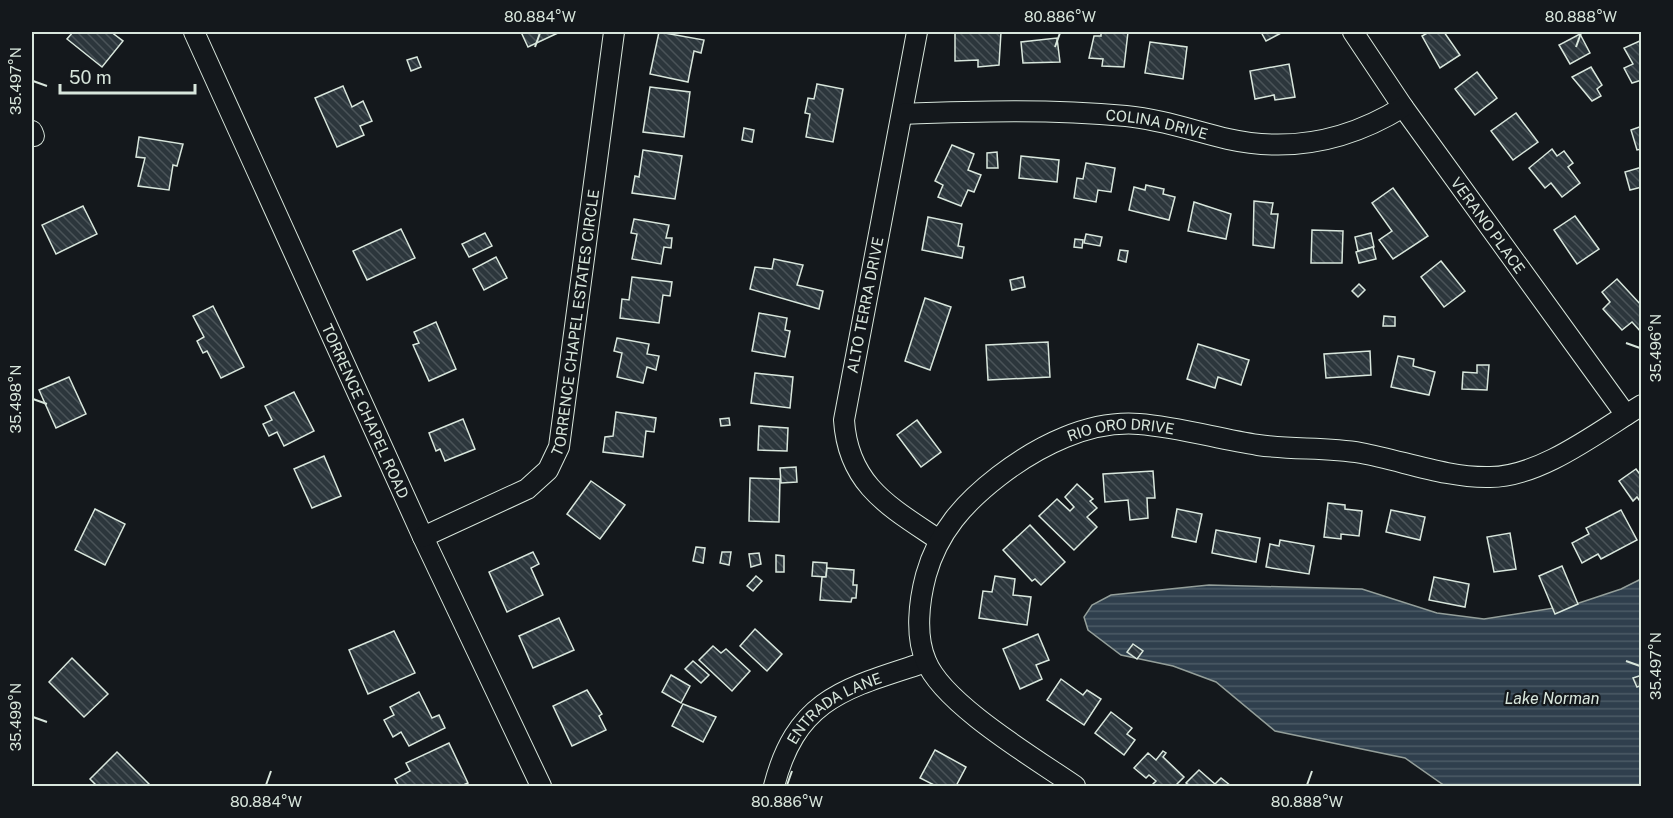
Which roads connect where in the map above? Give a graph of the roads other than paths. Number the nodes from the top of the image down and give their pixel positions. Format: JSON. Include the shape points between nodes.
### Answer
{"nodes":[{"id":1,"x":194,"y":32,"type":"edge"},
{"id":2,"x":614,"y":32,"type":"edge"},
{"id":3,"x":917,"y":32,"type":"edge"},
{"id":4,"x":1353,"y":32,"type":"edge"},
{"id":5,"x":1403,"y":107,"type":"junction"},
{"id":6,"x":902,"y":114,"type":"junction"},
{"id":7,"x":1634,"y":410,"type":"edge"},
{"id":8,"x":423,"y":537,"type":"junction"},
{"id":9,"x":939,"y":540,"type":"junction"},
{"id":10,"x":926,"y":662,"type":"junction"},
{"id":11,"x":541,"y":786,"type":"edge"},
{"id":12,"x":774,"y":786,"type":"edge"},
{"id":13,"x":1076,"y":786,"type":"edge"}],
"edges":[{"from":1,"to":8,"type":"street","name":"TORRENCE CHAPEL ROAD"},
{"from":2,"to":8,"type":"street","name":"TORRENCE CHAPEL ESTATES CIRCLE","via":[[559,447],[548,470],[527,489]]},
{"from":3,"to":6,"type":"street","name":"ALTO TERRA DRIVE"},
{"from":4,"to":5,"type":"street","name":"VERANO PLACE"},
{"from":5,"to":6,"type":"street","name":"COLINA DRIVE","via":[[1352,134],[1298,146],[1261,145],[1157,121],[1083,112]]},
{"from":5,"to":7,"type":"street","name":"VERANO PLACE"},
{"from":6,"to":9,"type":"street","name":"ALTO TERRA DRIVE","via":[[844,410],[845,437],[854,465],[871,490]]},
{"from":7,"to":9,"type":"street","name":"RIO ORO DRIVE","via":[[1550,460],[1525,471],[1490,477],[1461,475],[1360,453],[1260,445],[1139,424],[1115,424],[1067,437],[1013,465],[966,504]]},
{"from":8,"to":11,"type":"street","name":"TORRENCE CHAPEL ROAD"},
{"from":9,"to":10,"type":"street","name":"RIO ORO DRIVE","via":[[924,584],[920,633]]},
{"from":10,"to":12,"type":"street","name":"ENTRADA LANE","via":[[861,684],[820,705],[785,749]]},
{"from":10,"to":13,"type":"street","name":"RIO ORO DRIVE","via":[[937,681],[957,700]]}]}
